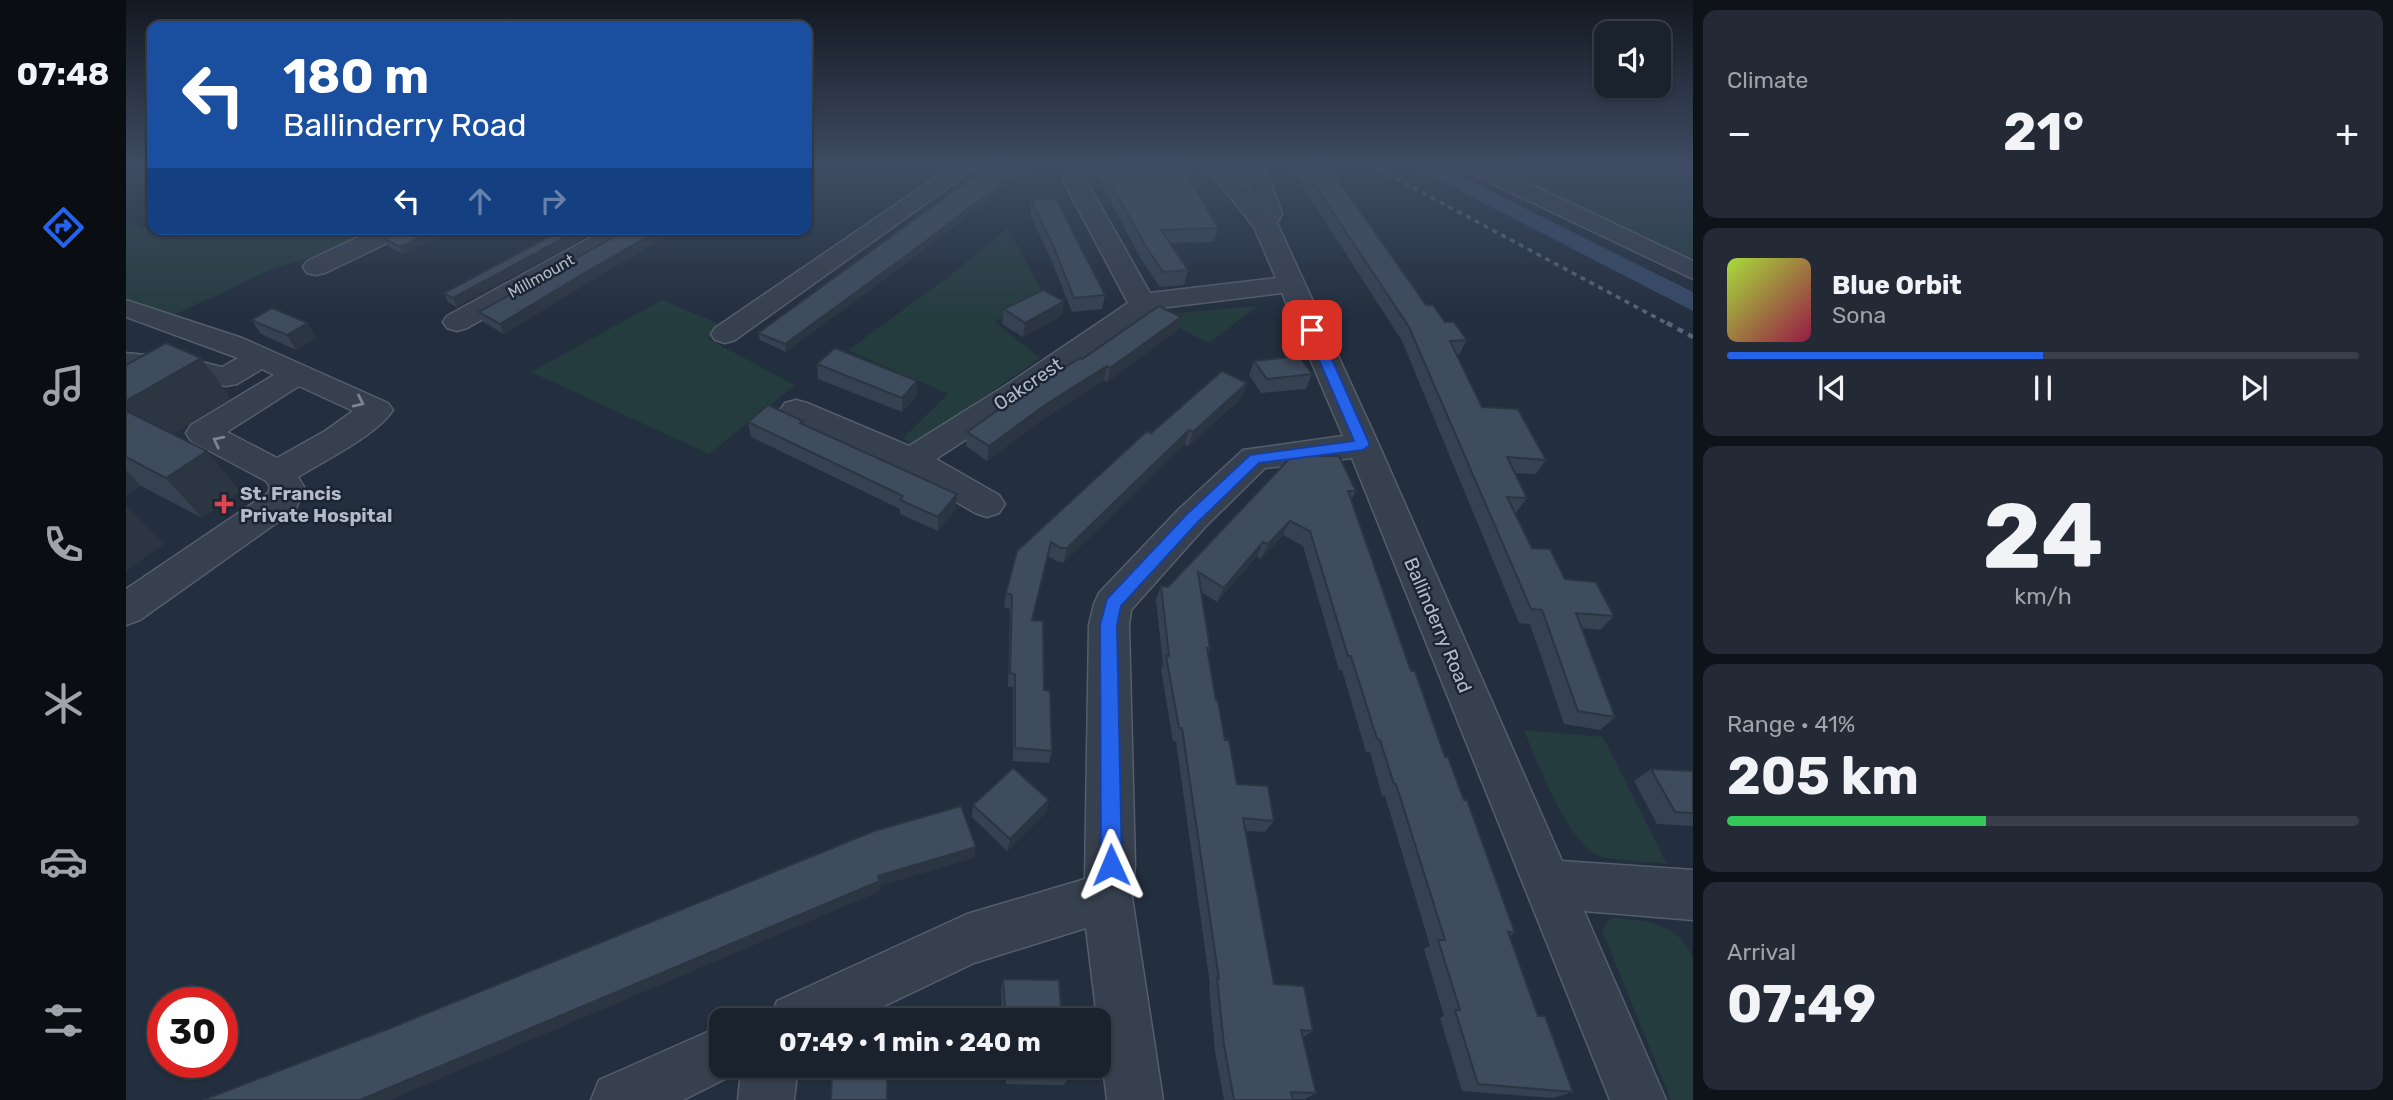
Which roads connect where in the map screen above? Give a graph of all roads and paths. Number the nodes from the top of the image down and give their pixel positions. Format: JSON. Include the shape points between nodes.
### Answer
{"nodes":[{"id":1,"x":896,"y":215,"type":"edge"},
{"id":2,"x":1094,"y":215,"type":"edge"},
{"id":3,"x":1258,"y":215,"type":"edge"},
{"id":4,"x":1270,"y":215,"type":"edge"},
{"id":5,"x":1577,"y":215,"type":"edge"},
{"id":6,"x":1266,"y":225,"type":"junction"},
{"id":7,"x":384,"y":235,"type":"edge"},
{"id":8,"x":614,"y":235,"type":"edge"},
{"id":9,"x":316,"y":267,"type":"dead end"},
{"id":10,"x":1693,"y":271,"type":"edge"},
{"id":11,"x":1292,"y":284,"type":"junction"},
{"id":12,"x":1143,"y":305,"type":"junction"},
{"id":13,"x":127,"y":309,"type":"edge"},
{"id":14,"x":457,"y":322,"type":"dead end"},
{"id":15,"x":725,"y":334,"type":"dead end"},
{"id":16,"x":261,"y":357,"type":"junction"},
{"id":17,"x":126,"y":362,"type":"edge"},
{"id":18,"x":297,"y":373,"type":"junction"},
{"id":19,"x":796,"y":410,"type":"dead end"},
{"id":20,"x":1363,"y":445,"type":"junction"},
{"id":21,"x":911,"y":460,"type":"junction"},
{"id":22,"x":278,"y":473,"type":"junction"},
{"id":23,"x":987,"y":504,"type":"dead end"},
{"id":24,"x":126,"y":609,"type":"edge"},
{"id":25,"x":1548,"y":884,"type":"junction"},
{"id":26,"x":1107,"y":897,"type":"junction"},
{"id":27,"x":1691,"y":899,"type":"edge"},
{"id":28,"x":822,"y":1008,"type":"edge"},
{"id":29,"x":709,"y":1059,"type":"edge"},
{"id":30,"x":769,"y":1078,"type":"edge"},
{"id":31,"x":619,"y":1100,"type":"edge"},
{"id":32,"x":766,"y":1100,"type":"edge"},
{"id":33,"x":1135,"y":1100,"type":"edge"},
{"id":34,"x":1638,"y":1100,"type":"edge"}],
"edges":[{"from":1,"to":15,"type":"street"},
{"from":2,"to":12,"type":"street"},
{"from":3,"to":6,"type":"street","name":"Ballinderry Road"},
{"from":4,"to":6,"type":"street"},
{"from":5,"to":10,"type":"street"},
{"from":6,"to":11,"type":"street","name":"Ballinderry Road"},
{"from":7,"to":9,"type":"street"},
{"from":8,"to":14,"type":"street","name":"Millmount"},
{"from":11,"to":12,"type":"street","name":"Oakcrest"},
{"from":11,"to":20,"type":"street","name":"Ballinderry Road"},
{"from":12,"to":21,"type":"street","name":"Oakcrest"},
{"from":13,"to":16,"type":"street"},
{"from":16,"to":17,"type":"street","via":[[226,377]]},
{"from":16,"to":18,"type":"street"},
{"from":22,"to":18,"type":"street","one_way":true,"via":[[202,433]]},
{"from":18,"to":22,"type":"street","one_way":true,"via":[[377,411]]},
{"from":19,"to":21,"type":"street"},
{"from":20,"to":25,"type":"street","name":"Ballinderry Road"},
{"from":20,"to":26,"type":"street","via":[[1255,458],[1113,604],[1109,625],[1111,865]]},
{"from":21,"to":23,"type":"street"},
{"from":22,"to":24,"type":"street","via":[[287,487],[284,500]]},
{"from":25,"to":27,"type":"street"},
{"from":25,"to":34,"type":"street","name":"Ballinderry Road"},
{"from":26,"to":28,"type":"street","via":[[967,940]]},
{"from":26,"to":33,"type":"street"},
{"from":29,"to":31,"type":"street"},
{"from":30,"to":32,"type":"street"}]}
